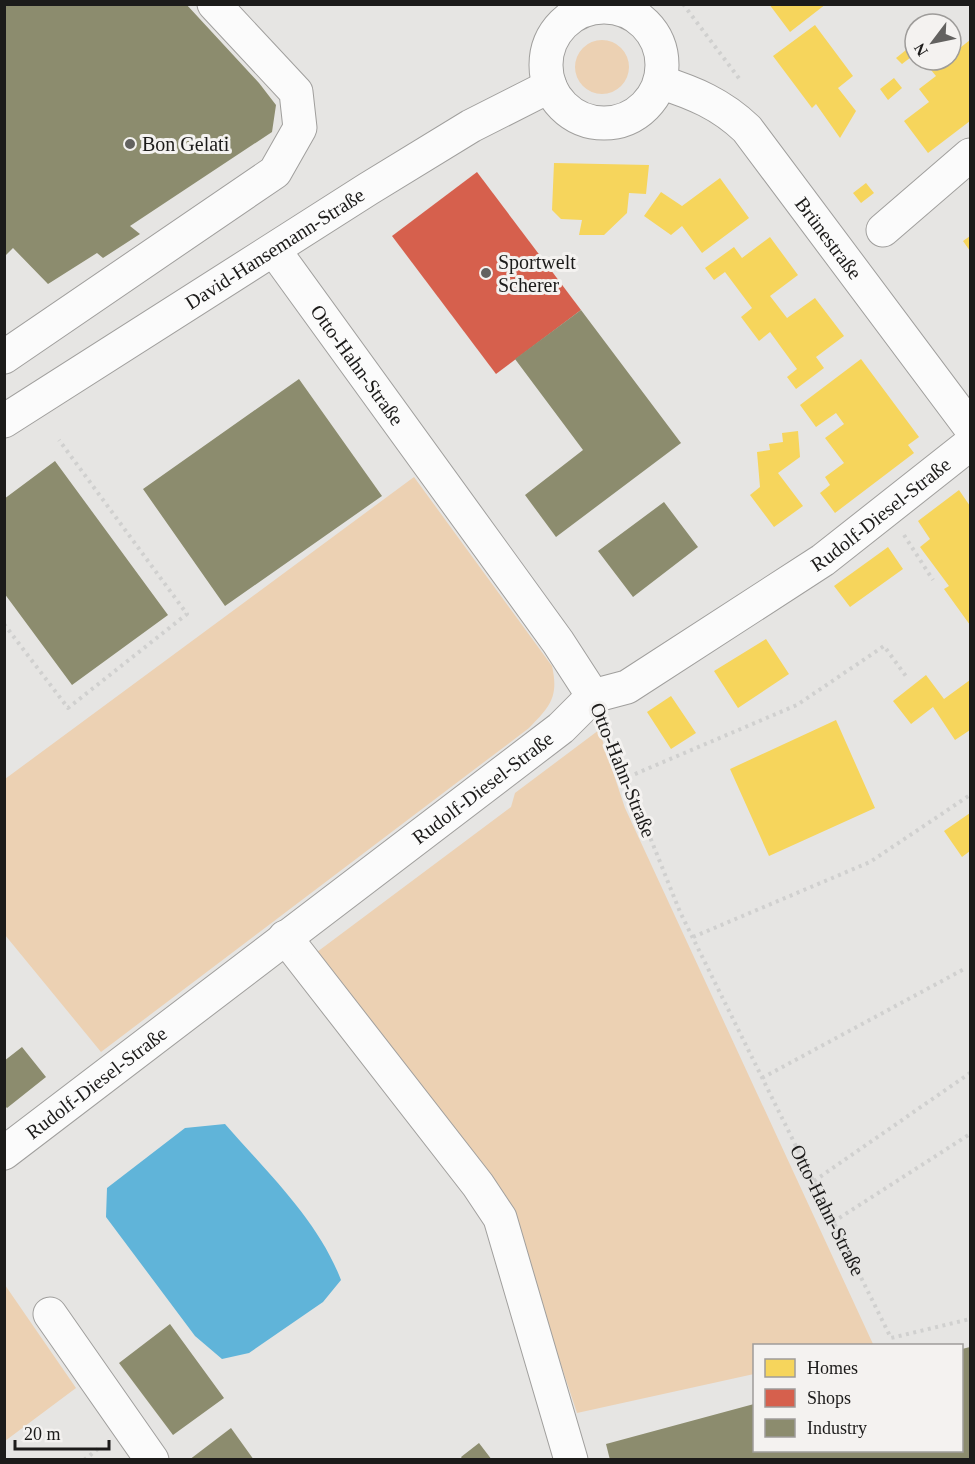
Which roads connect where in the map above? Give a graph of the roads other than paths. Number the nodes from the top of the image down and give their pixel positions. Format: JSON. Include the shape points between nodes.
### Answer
{"nodes":[{"id":1,"x":214,"y":4,"type":"edge"},
{"id":2,"x":604,"y":5,"type":"edge"},
{"id":3,"x":660,"y":82,"type":"junction"},
{"id":4,"x":550,"y":86,"type":"junction"},
{"id":5,"x":970,"y":155,"type":"edge"},
{"id":6,"x":883,"y":230,"type":"dead end"},
{"id":7,"x":274,"y":250,"type":"junction"},
{"id":8,"x":4,"y":357,"type":"edge"},
{"id":9,"x":4,"y":421,"type":"edge"},
{"id":10,"x":970,"y":427,"type":"edge"},
{"id":11,"x":970,"y":444,"type":"edge"},
{"id":12,"x":593,"y":696,"type":"junction"},
{"id":13,"x":285,"y":937,"type":"junction"},
{"id":14,"x":4,"y":1153,"type":"edge"},
{"id":15,"x":50,"y":1314,"type":"dead end"},
{"id":16,"x":152,"y":1460,"type":"edge"},
{"id":17,"x":571,"y":1460,"type":"edge"}],
"edges":[{"from":1,"to":8,"type":"street","via":[[296,92],[300,128],[275,172]]},
{"from":2,"to":3,"type":"street","via":[[638,17],[651,30],[660,46]]},
{"from":2,"to":4,"type":"street","via":[[585,9],[556,32],[548,49],[546,68]]},
{"from":3,"to":4,"type":"street","via":[[640,111],[618,122],[606,123],[572,113],[555,97]]},
{"from":3,"to":10,"type":"street","name":"Brünestraße","via":[[698,94],[729,111],[747,129]]},
{"from":4,"to":7,"type":"street","name":"David-Hansemann-Straße","via":[[471,126]]},
{"from":5,"to":6,"type":"street"},
{"from":7,"to":9,"type":"street","name":"David-Hansemann-Straße"},
{"from":7,"to":12,"type":"street","name":"Otto-Hahn-Straße"},
{"from":11,"to":12,"type":"street","name":"Rudolf-Diesel-Straße","via":[[823,560],[627,687]]},
{"from":12,"to":13,"type":"street","name":"Rudolf-Diesel-Straße","via":[[561,728]]},
{"from":13,"to":14,"type":"street","name":"Rudolf-Diesel-Straße"},
{"from":13,"to":17,"type":"street","via":[[500,1218]]},
{"from":15,"to":16,"type":"street"}]}
